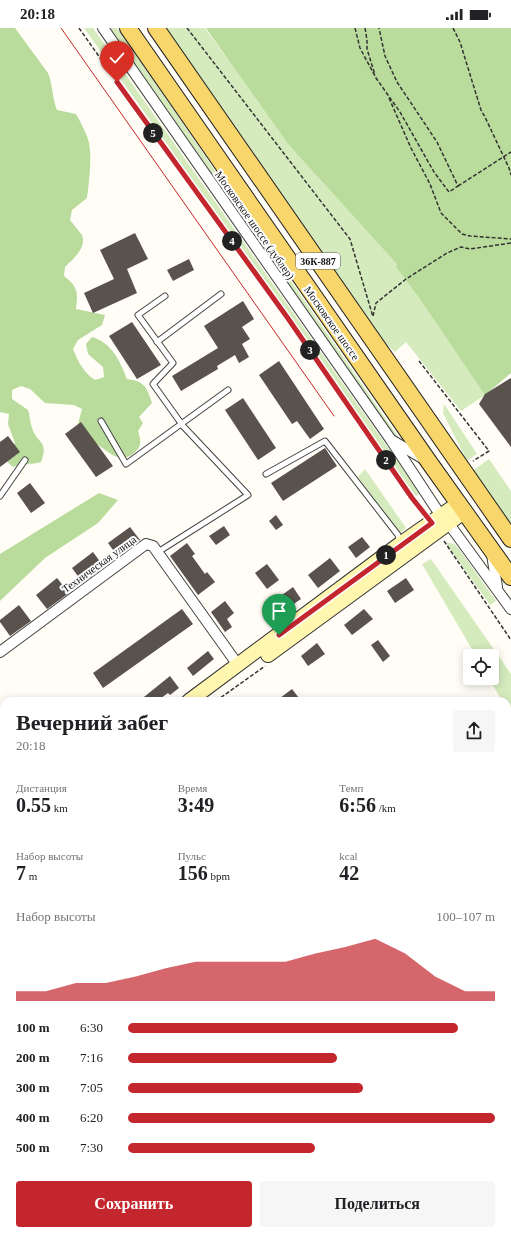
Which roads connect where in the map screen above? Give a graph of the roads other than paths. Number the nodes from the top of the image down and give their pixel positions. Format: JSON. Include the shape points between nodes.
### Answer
{"nodes":[{"id":1,"x":103,"y":28,"type":"edge"},
{"id":2,"x":128,"y":28,"type":"edge"},
{"id":3,"x":156,"y":28,"type":"edge"},
{"id":4,"x":221,"y":294,"type":"dead end"},
{"id":5,"x":165,"y":296,"type":"dead end"},
{"id":6,"x":157,"y":342,"type":"junction"},
{"id":7,"x":228,"y":390,"type":"dead end"},
{"id":8,"x":101,"y":421,"type":"dead end"},
{"id":9,"x":181,"y":424,"type":"junction"},
{"id":10,"x":391,"y":440,"type":"junction"},
{"id":11,"x":25,"y":460,"type":"dead end"},
{"id":12,"x":429,"y":462,"type":"junction"},
{"id":13,"x":266,"y":474,"type":"dead end"},
{"id":14,"x":480,"y":495,"type":"junction"},
{"id":15,"x":0,"y":496,"type":"edge"},
{"id":16,"x":462,"y":507,"type":"junction"},
{"id":17,"x":440,"y":523,"type":"junction"},
{"id":18,"x":511,"y":539,"type":"edge"},
{"id":19,"x":400,"y":544,"type":"junction"},
{"id":20,"x":492,"y":550,"type":"junction"},
{"id":21,"x":158,"y":552,"type":"junction"},
{"id":22,"x":511,"y":577,"type":"edge"},
{"id":23,"x":497,"y":589,"type":"junction"},
{"id":24,"x":511,"y":609,"type":"edge"},
{"id":25,"x":0,"y":652,"type":"edge"},
{"id":26,"x":238,"y":665,"type":"junction"},
{"id":27,"x":194,"y":697,"type":"edge"},
{"id":28,"x":209,"y":697,"type":"edge"}],
"edges":[{"from":1,"to":10,"type":"street","name":"Московское шоссе (дублер)"},
{"from":2,"to":12,"type":"main road","name":"Московское шоссе","number":"36К-887"},
{"from":3,"to":14,"type":"main road","number":"36К-887"},
{"from":4,"to":6,"type":"lane"},
{"from":5,"to":6,"type":"lane","via":[[138,315]]},
{"from":6,"to":9,"type":"lane","via":[[173,363],[153,384]]},
{"from":7,"to":9,"type":"lane"},
{"from":8,"to":9,"type":"lane","via":[[126,464]]},
{"from":9,"to":21,"type":"lane","via":[[248,495]]},
{"from":10,"to":12,"type":"street"},
{"from":10,"to":17,"type":"street","name":"Московское шоссе (дублер)"},
{"from":11,"to":15,"type":"lane"},
{"from":12,"to":16,"type":"main road","name":"Московское шоссе","number":"36К-887"},
{"from":13,"to":19,"type":"lane","via":[[325,441],[398,535]]},
{"from":14,"to":16,"type":"main road"},
{"from":14,"to":18,"type":"main road","number":"36К-887"},
{"from":16,"to":17,"type":"main road"},
{"from":16,"to":20,"type":"main road","name":"Московское шоссе","number":"36К-887"},
{"from":17,"to":19,"type":"main road"},
{"from":17,"to":23,"type":"street","name":"Московское шоссе (дублер)"},
{"from":17,"to":28,"type":"main road"},
{"from":19,"to":26,"type":"main road"},
{"from":20,"to":22,"type":"main road","name":"Московское шоссе","number":"36К-887"},
{"from":20,"to":23,"type":"street"},
{"from":21,"to":25,"type":"street","name":"Техническая улица","via":[[151,544],[146,544]]},
{"from":21,"to":26,"type":"street"},
{"from":23,"to":24,"type":"street","name":"Московское шоссе (дублер)"},
{"from":26,"to":27,"type":"main road"}]}
